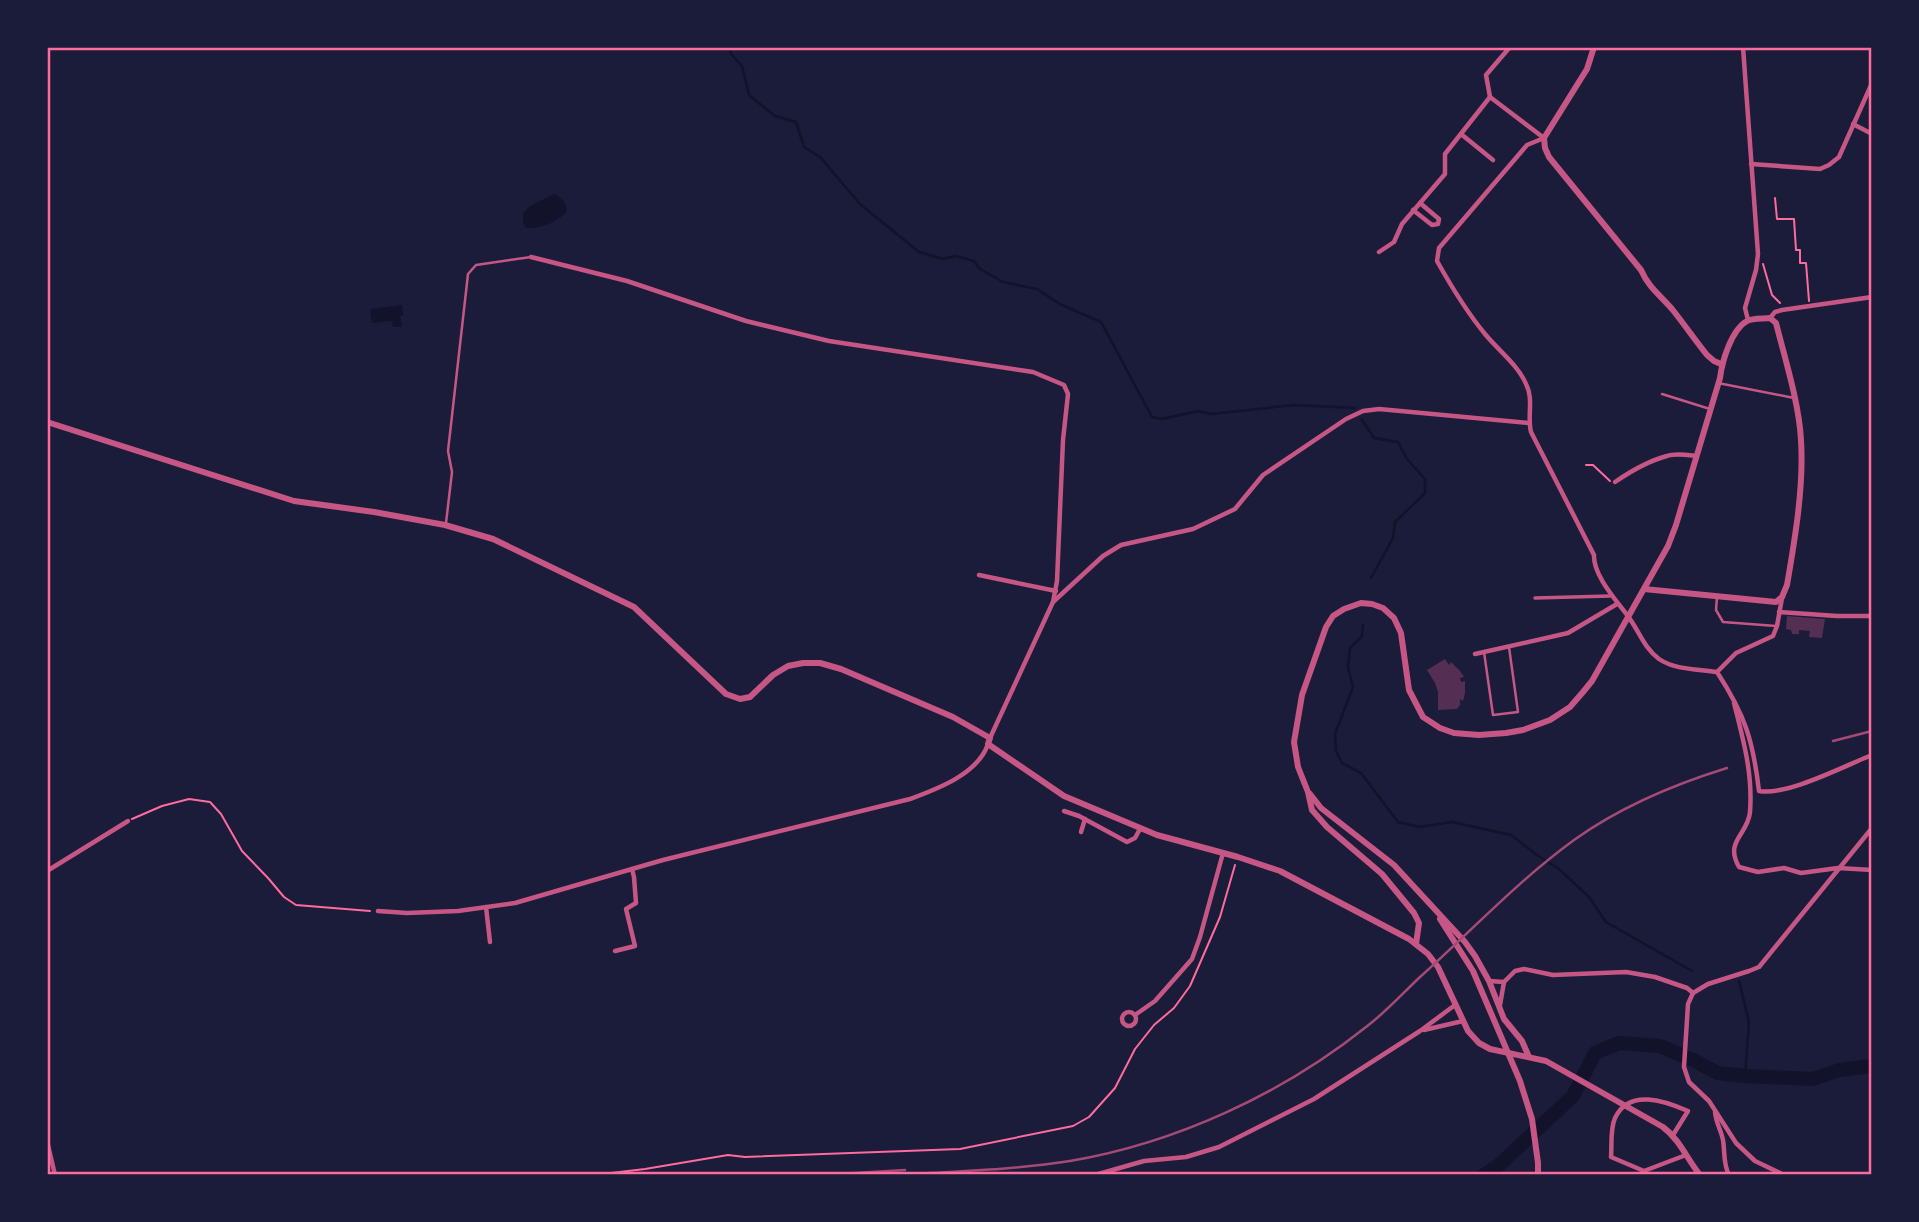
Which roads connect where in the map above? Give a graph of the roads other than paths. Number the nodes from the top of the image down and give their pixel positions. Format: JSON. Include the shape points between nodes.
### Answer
{"nodes":[{"id":1,"x":1510,"y":47,"type":"edge"},
{"id":2,"x":1594,"y":47,"type":"edge"},
{"id":3,"x":1743,"y":47,"type":"edge"},
{"id":4,"x":1872,"y":83,"type":"edge"},
{"id":5,"x":1490,"y":97,"type":"junction"},
{"id":6,"x":1853,"y":124,"type":"junction"},
{"id":7,"x":1461,"y":134,"type":"junction"},
{"id":8,"x":1872,"y":134,"type":"edge"},
{"id":9,"x":1544,"y":138,"type":"junction"},
{"id":10,"x":1493,"y":160,"type":"dead end"},
{"id":11,"x":1751,"y":164,"type":"junction"},
{"id":12,"x":1420,"y":203,"type":"junction"},
{"id":13,"x":1413,"y":210,"type":"junction"},
{"id":14,"x":1379,"y":252,"type":"dead end"},
{"id":15,"x":531,"y":257,"type":"joint"},
{"id":16,"x":1872,"y":297,"type":"edge"},
{"id":17,"x":1770,"y":318,"type":"junction"},
{"id":18,"x":1748,"y":320,"type":"junction"},
{"id":19,"x":1721,"y":364,"type":"junction"},
{"id":20,"x":1718,"y":383,"type":"junction"},
{"id":21,"x":1662,"y":394,"type":"dead end"},
{"id":22,"x":1794,"y":398,"type":"junction"},
{"id":23,"x":1710,"y":409,"type":"junction"},
{"id":24,"x":47,"y":422,"type":"edge"},
{"id":25,"x":1529,"y":424,"type":"junction"},
{"id":26,"x":1696,"y":456,"type":"junction"},
{"id":27,"x":1615,"y":482,"type":"road end"},
{"id":28,"x":445,"y":525,"type":"junction"},
{"id":29,"x":979,"y":575,"type":"dead end"},
{"id":30,"x":1644,"y":589,"type":"junction"},
{"id":31,"x":1056,"y":591,"type":"junction"},
{"id":32,"x":1609,"y":596,"type":"dead end"},
{"id":33,"x":1717,"y":597,"type":"junction"},
{"id":34,"x":1535,"y":598,"type":"dead end"},
{"id":35,"x":1779,"y":599,"type":"junction"},
{"id":36,"x":1053,"y":602,"type":"junction"},
{"id":37,"x":1617,"y":604,"type":"junction"},
{"id":38,"x":1779,"y":612,"type":"junction"},
{"id":39,"x":1628,"y":615,"type":"junction"},
{"id":40,"x":1872,"y":616,"type":"edge"},
{"id":41,"x":1777,"y":626,"type":"junction"},
{"id":42,"x":1509,"y":646,"type":"junction"},
{"id":43,"x":1484,"y":652,"type":"junction"},
{"id":44,"x":1475,"y":654,"type":"dead end"},
{"id":45,"x":1717,"y":672,"type":"junction"},
{"id":46,"x":1732,"y":695,"type":"junction"},
{"id":47,"x":989,"y":741,"type":"junction"},
{"id":48,"x":1872,"y":755,"type":"edge"},
{"id":49,"x":1308,"y":792,"type":"junction"},
{"id":50,"x":1064,"y":811,"type":"dead end"},
{"id":51,"x":1085,"y":819,"type":"junction"},
{"id":52,"x":128,"y":821,"type":"road end"},
{"id":53,"x":1872,"y":828,"type":"edge"},
{"id":54,"x":1140,"y":829,"type":"junction"},
{"id":55,"x":1081,"y":832,"type":"dead end"},
{"id":56,"x":1223,"y":853,"type":"junction"},
{"id":57,"x":1838,"y":868,"type":"junction"},
{"id":58,"x":632,"y":869,"type":"junction"},
{"id":59,"x":1872,"y":870,"type":"edge"},
{"id":60,"x":47,"y":871,"type":"edge"},
{"id":61,"x":486,"y":907,"type":"junction"},
{"id":62,"x":378,"y":911,"type":"road end"},
{"id":63,"x":1435,"y":911,"type":"junction"},
{"id":64,"x":1417,"y":918,"type":"junction"},
{"id":65,"x":1403,"y":936,"type":"junction"},
{"id":66,"x":490,"y":942,"type":"dead end"},
{"id":67,"x":1416,"y":944,"type":"junction"},
{"id":68,"x":615,"y":951,"type":"dead end"},
{"id":69,"x":1489,"y":981,"type":"junction"},
{"id":70,"x":1504,"y":982,"type":"junction"},
{"id":71,"x":1693,"y":993,"type":"junction"},
{"id":72,"x":1456,"y":1004,"type":"junction"},
{"id":73,"x":1500,"y":1006,"type":"junction"},
{"id":74,"x":1135,"y":1015,"type":"dead end"},
{"id":75,"x":1463,"y":1021,"type":"junction"},
{"id":76,"x":1420,"y":1031,"type":"junction"},
{"id":77,"x":1526,"y":1057,"type":"junction"},
{"id":78,"x":1621,"y":1103,"type":"junction"},
{"id":79,"x":1715,"y":1111,"type":"junction"},
{"id":80,"x":1673,"y":1135,"type":"junction"},
{"id":81,"x":47,"y":1141,"type":"edge"},
{"id":82,"x":1686,"y":1155,"type":"junction"},
{"id":83,"x":55,"y":1175,"type":"edge"},
{"id":84,"x":1095,"y":1175,"type":"edge"},
{"id":85,"x":1538,"y":1175,"type":"edge"},
{"id":86,"x":1700,"y":1175,"type":"edge"},
{"id":87,"x":1729,"y":1175,"type":"edge"},
{"id":88,"x":1784,"y":1175,"type":"edge"}],
"edges":[{"from":1,"to":5,"type":"street","via":[[1486,75]]},
{"from":2,"to":9,"type":"street","via":[[1587,69]]},
{"from":3,"to":11,"type":"street"},
{"from":4,"to":6,"type":"street"},
{"from":5,"to":7,"type":"street"},
{"from":5,"to":9,"type":"street"},
{"from":6,"to":8,"type":"street"},
{"from":6,"to":11,"type":"street","via":[[1839,157],[1819,169]]},
{"from":7,"to":10,"type":"street"},
{"from":7,"to":12,"type":"street","via":[[1445,154],[1445,174]]},
{"from":9,"to":19,"type":"street","via":[[1549,157],[1645,280],[1707,355]]},
{"from":9,"to":25,"type":"street","via":[[1527,145],[1437,254],[1437,261],[1484,334],[1526,382]]},
{"from":11,"to":18,"type":"street","via":[[1758,254],[1745,308]]},
{"from":12,"to":13,"type":"street"},
{"from":12,"to":13,"type":"street","via":[[1439,219],[1438,224]]},
{"from":13,"to":14,"type":"street","via":[[1394,242]]},
{"from":15,"to":28,"type":"lane","via":[[476,265],[468,274],[448,451],[452,471]]},
{"from":15,"to":31,"type":"street","via":[[829,341],[1033,372],[1064,385],[1068,394]]},
{"from":16,"to":17,"type":"street","via":[[1782,310]]},
{"from":17,"to":18,"type":"street"},
{"from":17,"to":22,"type":"street","via":[[1776,323]]},
{"from":18,"to":19,"type":"street"},
{"from":19,"to":20,"type":"street"},
{"from":20,"to":22,"type":"lane"},
{"from":20,"to":23,"type":"street"},
{"from":21,"to":23,"type":"lane"},
{"from":22,"to":35,"type":"street","via":[[1801,463],[1787,585]]},
{"from":23,"to":26,"type":"street"},
{"from":24,"to":28,"type":"street","via":[[294,501]]},
{"from":25,"to":36,"type":"street","via":[[1363,411],[1263,475],[1235,509],[1193,529],[1121,545]]},
{"from":25,"to":37,"type":"street"},
{"from":26,"to":27,"type":"street","via":[[1668,455],[1644,463]]},
{"from":26,"to":30,"type":"street","via":[[1668,546]]},
{"from":28,"to":47,"type":"street","via":[[493,539],[634,607],[726,694],[750,697],[788,666],[820,663],[953,717]]},
{"from":29,"to":31,"type":"street"},
{"from":30,"to":33,"type":"street"},
{"from":30,"to":39,"type":"street"},
{"from":31,"to":36,"type":"street"},
{"from":32,"to":34,"type":"street"},
{"from":33,"to":35,"type":"street"},
{"from":33,"to":41,"type":"lane","via":[[1716,610],[1723,622]]},
{"from":35,"to":38,"type":"street"},
{"from":36,"to":47,"type":"street"},
{"from":37,"to":39,"type":"street"},
{"from":37,"to":42,"type":"street","via":[[1568,633]]},
{"from":38,"to":40,"type":"street"},
{"from":38,"to":41,"type":"street"},
{"from":39,"to":45,"type":"street","via":[[1643,644],[1659,659]]},
{"from":39,"to":49,"type":"street","via":[[1592,681],[1570,707],[1523,730],[1479,735],[1440,729],[1423,717],[1409,690],[1401,633],[1389,612],[1361,603],[1344,609],[1326,627],[1301,695],[1294,742]]},
{"from":41,"to":45,"type":"street","via":[[1773,636],[1736,653]]},
{"from":42,"to":43,"type":"street"},
{"from":42,"to":43,"type":"lane","via":[[1518,712],[1493,715]]},
{"from":43,"to":44,"type":"street"},
{"from":45,"to":46,"type":"street"},
{"from":46,"to":48,"type":"street","via":[[1755,756],[1759,791],[1786,789]]},
{"from":46,"to":57,"type":"street","via":[[1750,769],[1750,815],[1734,848],[1735,860],[1740,867],[1758,872]]},
{"from":47,"to":54,"type":"street","via":[[1064,796]]},
{"from":47,"to":58,"type":"street","via":[[985,753],[964,773],[918,796]]},
{"from":49,"to":63,"type":"street","via":[[1321,808],[1394,865]]},
{"from":49,"to":64,"type":"street","via":[[1312,810],[1382,874]]},
{"from":50,"to":51,"type":"street"},
{"from":51,"to":54,"type":"street","via":[[1127,842]]},
{"from":51,"to":55,"type":"street"},
{"from":52,"to":60,"type":"street"},
{"from":53,"to":57,"type":"street"},
{"from":54,"to":56,"type":"street"},
{"from":56,"to":65,"type":"street","via":[[1280,871]]},
{"from":56,"to":74,"type":"street","via":[[1192,959],[1155,1001]]},
{"from":57,"to":59,"type":"street"},
{"from":57,"to":71,"type":"street","via":[[1759,967]]},
{"from":58,"to":61,"type":"street","via":[[527,900]]},
{"from":58,"to":68,"type":"street","via":[[636,903],[625,909],[635,946]]},
{"from":61,"to":62,"type":"street"},
{"from":61,"to":66,"type":"street"},
{"from":63,"to":69,"type":"street","via":[[1465,942]]},
{"from":63,"to":85,"type":"street","via":[[1474,971],[1520,1081],[1532,1119]]},
{"from":64,"to":65,"type":"street","via":[[1415,928]]},
{"from":64,"to":67,"type":"street"},
{"from":65,"to":67,"type":"street"},
{"from":67,"to":72,"type":"street","via":[[1438,967]]},
{"from":69,"to":70,"type":"street"},
{"from":69,"to":73,"type":"street"},
{"from":70,"to":71,"type":"street","via":[[1515,971],[1524,970],[1553,975],[1626,972],[1655,977]]},
{"from":70,"to":73,"type":"street"},
{"from":71,"to":79,"type":"street","via":[[1684,1043],[1685,1075]]},
{"from":72,"to":75,"type":"street"},
{"from":72,"to":76,"type":"street"},
{"from":73,"to":77,"type":"street","via":[[1504,1019],[1522,1041]]},
{"from":75,"to":76,"type":"street"},
{"from":75,"to":77,"type":"street","via":[[1479,1043]]},
{"from":76,"to":84,"type":"street","via":[[1314,1099],[1219,1147]]},
{"from":77,"to":78,"type":"street","via":[[1546,1062]]},
{"from":78,"to":80,"type":"street"},
{"from":78,"to":80,"type":"street","via":[[1648,1099],[1688,1111]]},
{"from":78,"to":82,"type":"street","via":[[1614,1120],[1611,1157],[1644,1171]]},
{"from":79,"to":87,"type":"street"},
{"from":79,"to":88,"type":"street","via":[[1736,1143],[1755,1161]]},
{"from":80,"to":82,"type":"street"},
{"from":81,"to":83,"type":"street"},
{"from":82,"to":86,"type":"street"}]}
